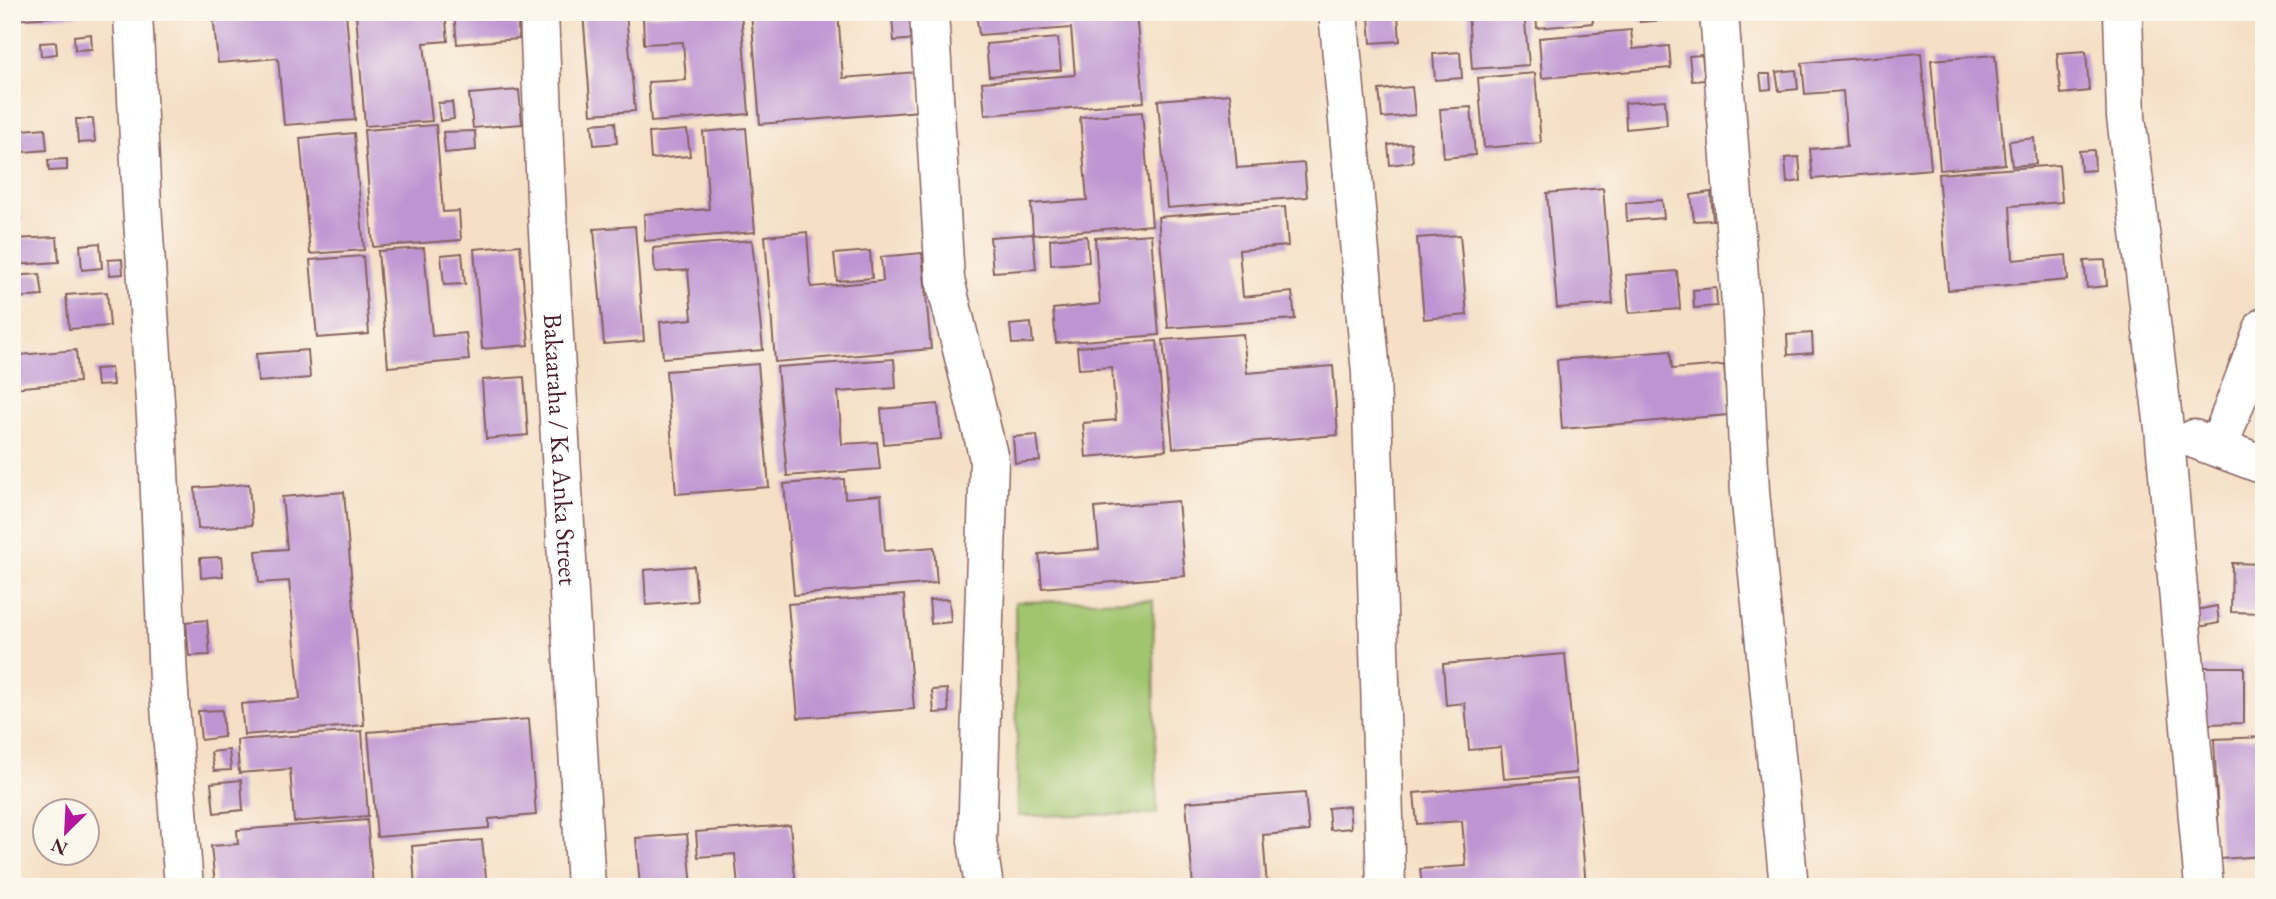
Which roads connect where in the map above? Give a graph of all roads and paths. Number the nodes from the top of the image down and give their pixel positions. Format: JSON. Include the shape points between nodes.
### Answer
{"nodes":[{"id":1,"x":133,"y":12,"type":"edge"},
{"id":2,"x":539,"y":12,"type":"edge"},
{"id":3,"x":929,"y":12,"type":"edge"},
{"id":4,"x":1338,"y":12,"type":"edge"},
{"id":5,"x":1719,"y":12,"type":"edge"},
{"id":6,"x":2123,"y":12,"type":"edge"},
{"id":7,"x":2264,"y":327,"type":"edge"},
{"id":8,"x":2164,"y":428,"type":"junction"},
{"id":9,"x":2218,"y":448,"type":"junction"},
{"id":10,"x":2264,"y":465,"type":"edge"},
{"id":11,"x":184,"y":887,"type":"edge"},
{"id":12,"x":586,"y":887,"type":"edge"},
{"id":13,"x":984,"y":887,"type":"edge"},
{"id":14,"x":1386,"y":887,"type":"edge"},
{"id":15,"x":1789,"y":887,"type":"edge"},
{"id":16,"x":2204,"y":887,"type":"edge"}],
"edges":[{"from":1,"to":11,"type":"street"},
{"from":2,"to":12,"type":"street","name":"Bakaaraha / Ka Anka Street"},
{"from":3,"to":13,"type":"street","via":[[945,280],[989,459],[977,841]]},
{"from":4,"to":14,"type":"street","via":[[1371,373]]},
{"from":5,"to":15,"type":"street","via":[[1750,492]]},
{"from":6,"to":8,"type":"street","via":[[2126,117]]},
{"from":7,"to":9,"type":"street"},
{"from":8,"to":9,"type":"street"},
{"from":8,"to":16,"type":"street"},
{"from":9,"to":10,"type":"street"}]}
